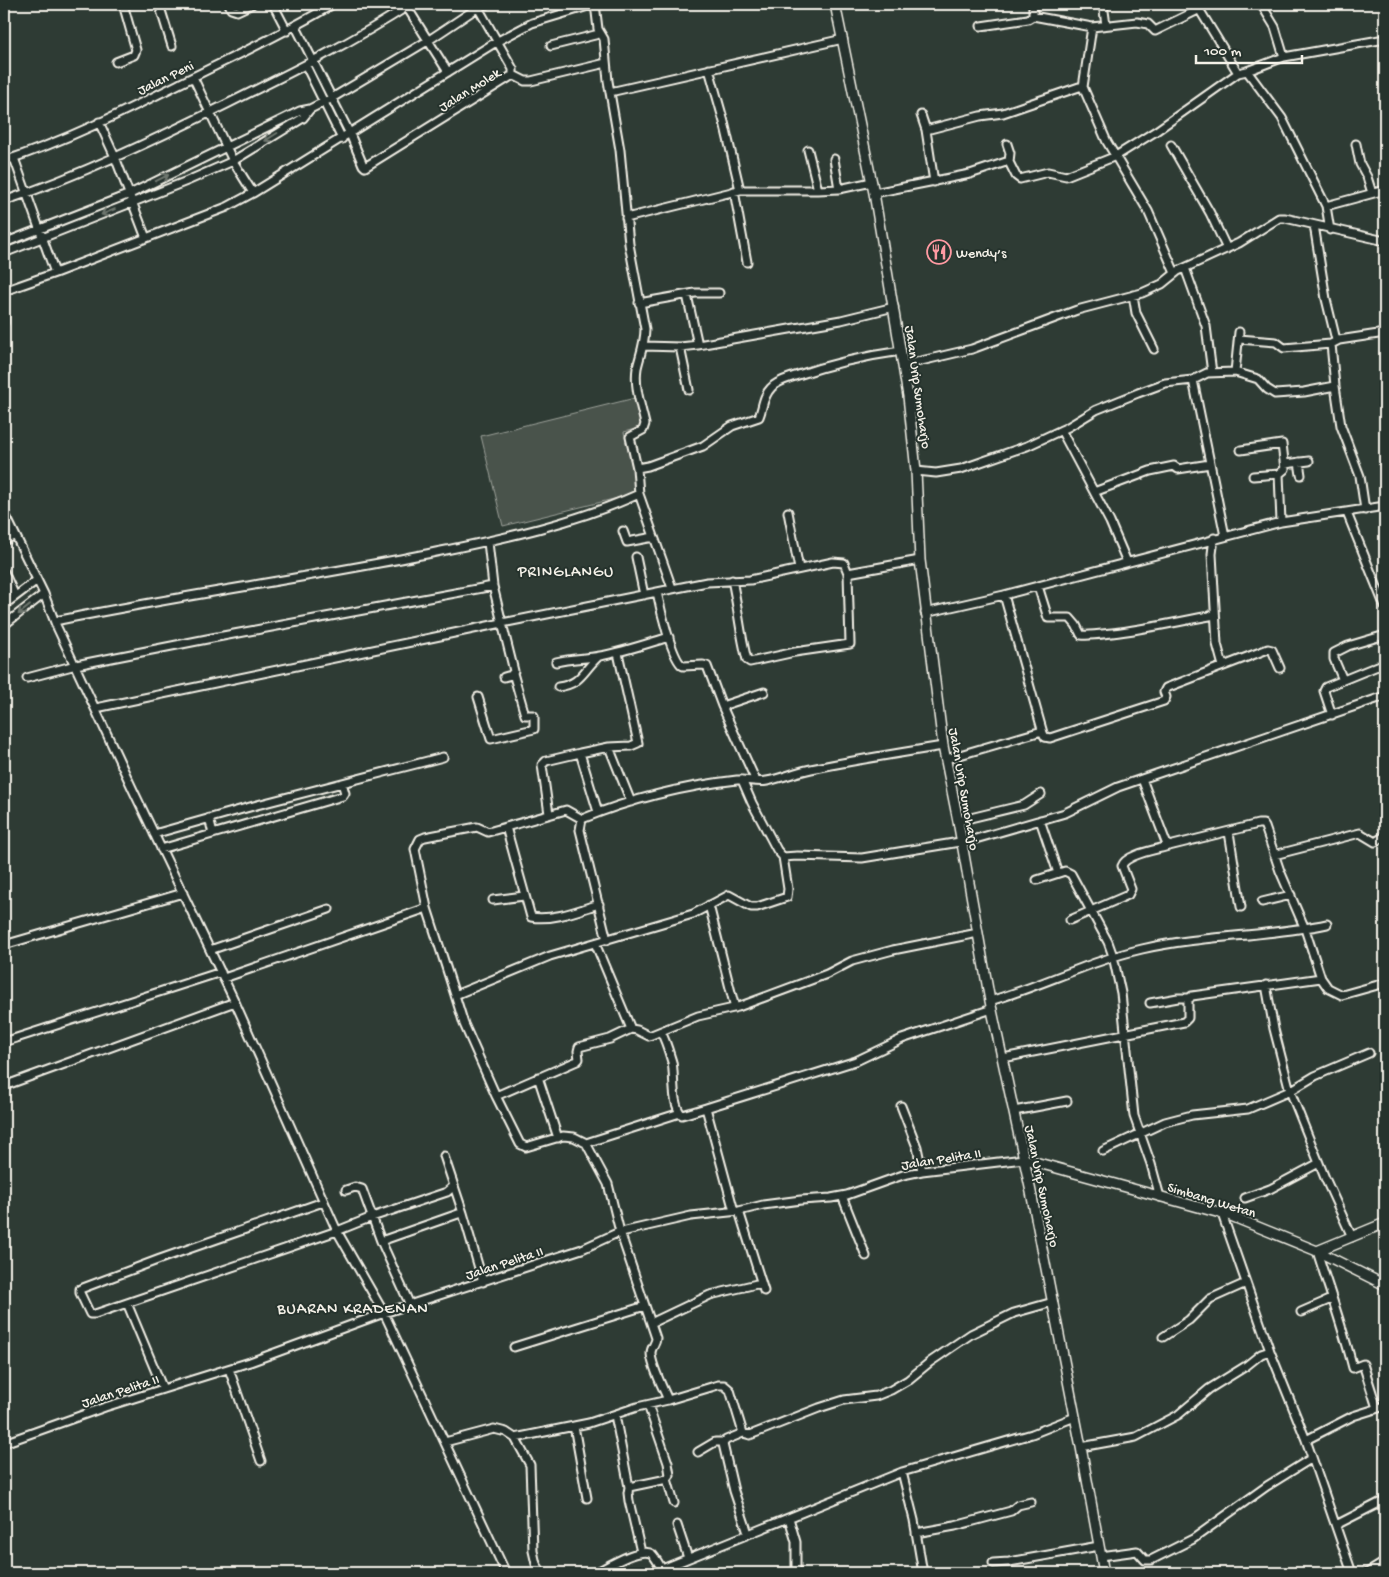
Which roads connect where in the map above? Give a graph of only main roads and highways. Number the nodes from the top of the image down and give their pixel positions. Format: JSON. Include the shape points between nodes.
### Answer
{"nodes":[{"id":1,"x":835,"y":4,"type":"edge"},
{"id":2,"x":1024,"y":1159,"type":"junction"},
{"id":3,"x":1385,"y":1223,"type":"edge"},
{"id":4,"x":1318,"y":1251,"type":"junction"},
{"id":5,"x":1385,"y":1285,"type":"edge"},
{"id":6,"x":1104,"y":1573,"type":"edge"}],
"edges":[{"from":1,"to":2,"type":"main road","name":"Jalan Urip Sumoharjo","via":[[872,182],[902,351],[916,471],[925,613],[943,746],[991,1005]]},
{"from":2,"to":4,"type":"main road","name":"Simbang Wetan","via":[[1222,1214]]},
{"from":2,"to":6,"type":"main road","name":"Jalan Urip Sumoharjo"},
{"from":3,"to":4,"type":"main road"},
{"from":4,"to":5,"type":"main road","name":"Simbang Wetan"}]}
